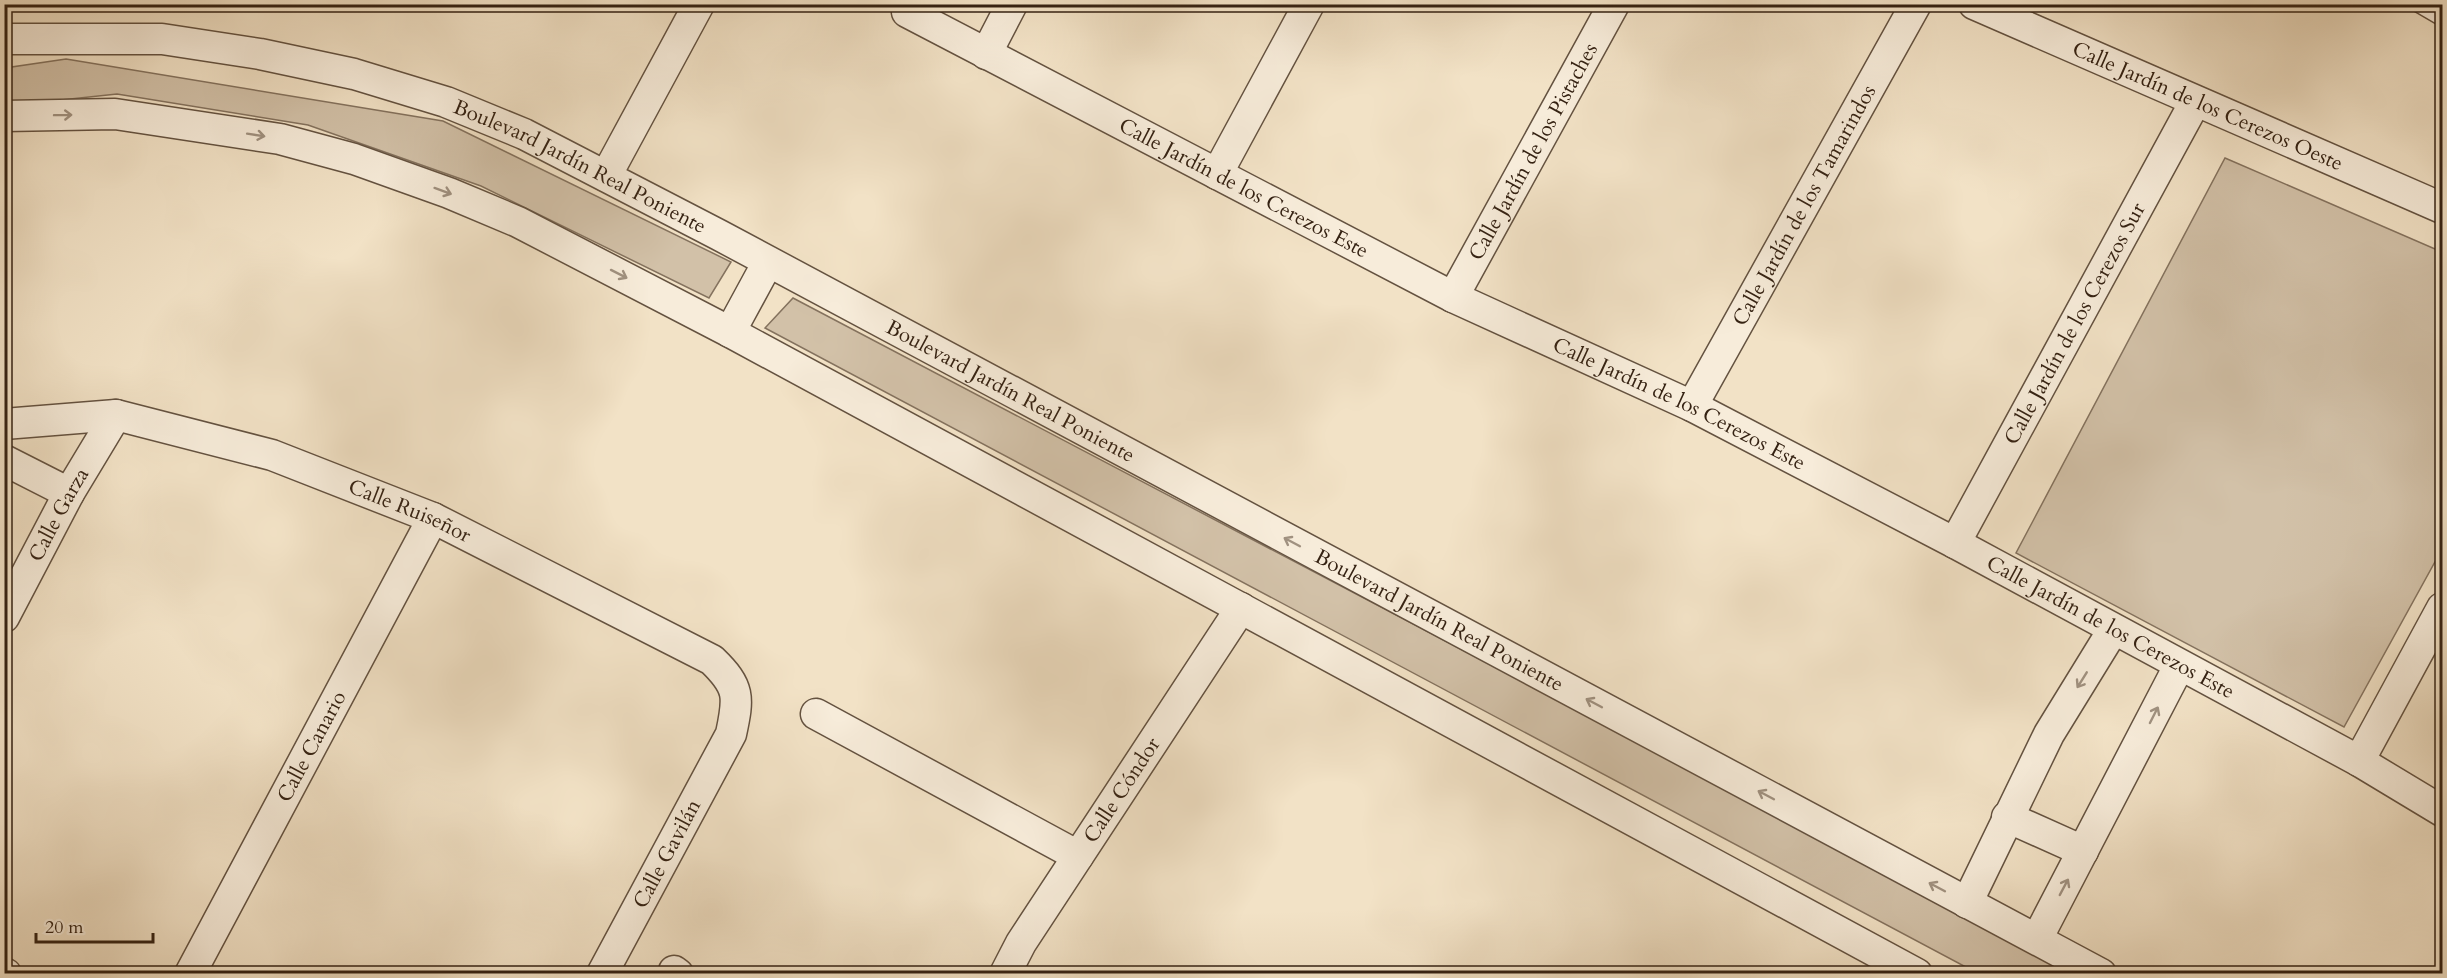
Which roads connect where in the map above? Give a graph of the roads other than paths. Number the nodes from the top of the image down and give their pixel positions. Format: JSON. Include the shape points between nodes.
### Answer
{"nodes":[{"id":1,"x":699,"y":4,"type":"edge"},
{"id":2,"x":1012,"y":4,"type":"edge"},
{"id":3,"x":1309,"y":4,"type":"edge"},
{"id":4,"x":1614,"y":4,"type":"edge"},
{"id":5,"x":1916,"y":4,"type":"edge"},
{"id":6,"x":1974,"y":4,"type":"edge"},
{"id":7,"x":2418,"y":4,"type":"edge"},
{"id":8,"x":906,"y":12,"type":"dead end"},
{"id":9,"x":2442,"y":18,"type":"edge"},
{"id":10,"x":4,"y":39,"type":"edge"},
{"id":11,"x":986,"y":54,"type":"junction"},
{"id":12,"x":2195,"y":102,"type":"junction"},
{"id":13,"x":4,"y":116,"type":"edge"},
{"id":14,"x":1217,"y":174,"type":"junction"},
{"id":15,"x":606,"y":176,"type":"junction"},
{"id":16,"x":2442,"y":208,"type":"edge"},
{"id":17,"x":768,"y":262,"type":"junction"},
{"id":18,"x":1453,"y":297,"type":"junction"},
{"id":19,"x":730,"y":332,"type":"junction"},
{"id":20,"x":1692,"y":406,"type":"junction"},
{"id":21,"x":116,"y":415,"type":"junction"},
{"id":22,"x":4,"y":424,"type":"edge"},
{"id":23,"x":4,"y":460,"type":"edge"},
{"id":24,"x":69,"y":493,"type":"junction"},
{"id":25,"x":433,"y":518,"type":"junction"},
{"id":26,"x":1955,"y":543,"type":"junction"},
{"id":27,"x":1241,"y":608,"type":"junction"},
{"id":28,"x":2442,"y":608,"type":"edge"},
{"id":29,"x":4,"y":617,"type":"edge"},
{"id":30,"x":2113,"y":630,"type":"junction"},
{"id":31,"x":2179,"y":666,"type":"junction"},
{"id":32,"x":816,"y":714,"type":"dead end"},
{"id":33,"x":731,"y":734,"type":"joint"},
{"id":34,"x":2359,"y":761,"type":"junction"},
{"id":35,"x":2442,"y":811,"type":"edge"},
{"id":36,"x":2007,"y":817,"type":"junction"},
{"id":37,"x":2083,"y":850,"type":"junction"},
{"id":38,"x":1078,"y":856,"type":"junction"},
{"id":39,"x":1967,"y":903,"type":"junction"},
{"id":40,"x":2037,"y":939,"type":"junction"},
{"id":41,"x":190,"y":974,"type":"edge"},
{"id":42,"x":602,"y":974,"type":"edge"},
{"id":43,"x":1005,"y":974,"type":"edge"},
{"id":44,"x":1917,"y":974,"type":"edge"},
{"id":45,"x":2101,"y":974,"type":"edge"}],
"edges":[{"from":1,"to":15,"type":"street"},
{"from":2,"to":11,"type":"street"},
{"from":3,"to":14,"type":"street"},
{"from":4,"to":18,"type":"street","name":"Calle Jardín de los Pistaches"},
{"from":5,"to":20,"type":"street","name":"Calle Jardín de los Tamarindos"},
{"from":6,"to":12,"type":"street","name":"Calle Jardín de los Cerezos Oeste"},
{"from":7,"to":9,"type":"lane"},
{"from":8,"to":11,"type":"street","name":"Calle Jardín de los Cerezos Este"},
{"from":10,"to":15,"type":"street","name":"Boulevard Jardín Real Poniente","via":[[162,39],[354,74],[446,102],[524,134]]},
{"from":11,"to":14,"type":"street","name":"Calle Jardín de los Cerezos Este"},
{"from":12,"to":16,"type":"street","name":"Calle Jardín de los Cerezos Oeste"},
{"from":12,"to":26,"type":"street","name":"Calle Jardín de los Cerezos Sur"},
{"from":13,"to":19,"type":"street","one_way":true,"via":[[115,114],[280,139],[354,159],[518,222]]},
{"from":14,"to":18,"type":"street","name":"Calle Jardín de los Cerezos Este"},
{"from":15,"to":17,"type":"street","name":"Boulevard Jardín Real Poniente"},
{"from":17,"to":19,"type":"street"},
{"from":39,"to":17,"type":"street","name":"Boulevard Jardín Real Poniente","one_way":true},
{"from":18,"to":20,"type":"street","name":"Calle Jardín de los Cerezos Este"},
{"from":19,"to":27,"type":"street"},
{"from":20,"to":26,"type":"street","name":"Calle Jardín de los Cerezos Este"},
{"from":21,"to":22,"type":"street","name":"Calle Ruiseñor"},
{"from":21,"to":24,"type":"street","name":"Calle Garza"},
{"from":21,"to":25,"type":"street","name":"Calle Ruiseñor","via":[[272,455]]},
{"from":23,"to":24,"type":"street"},
{"from":24,"to":29,"type":"street","name":"Calle Garza"},
{"from":25,"to":33,"type":"street","name":"Calle Ruiseñor","via":[[712,660],[730,678],[738,704]]},
{"from":25,"to":41,"type":"street","name":"Calle Canario"},
{"from":26,"to":30,"type":"street","name":"Calle Jardín de los Cerezos Este"},
{"from":27,"to":38,"type":"street","name":"Calle Cóndor"},
{"from":27,"to":44,"type":"street"},
{"from":28,"to":34,"type":"street"},
{"from":30,"to":31,"type":"street","name":"Calle Jardín de los Cerezos Este"},
{"from":30,"to":36,"type":"street","one_way":true,"via":[[2049,735]]},
{"from":31,"to":34,"type":"street","name":"Calle Jardín de los Cerezos Este"},
{"from":37,"to":31,"type":"street","one_way":true},
{"from":32,"to":38,"type":"street"},
{"from":33,"to":42,"type":"street","name":"Calle Gavilán"},
{"from":34,"to":35,"type":"street","name":"Calle Jardín de los Cerezos Este"},
{"from":36,"to":37,"type":"street"},
{"from":36,"to":39,"type":"street"},
{"from":40,"to":37,"type":"street","one_way":true},
{"from":38,"to":43,"type":"street","name":"Calle Cóndor"},
{"from":39,"to":40,"type":"street","name":"Boulevard Jardín Real Poniente"},
{"from":40,"to":45,"type":"street","name":"Boulevard Jardín Real Poniente"}]}
